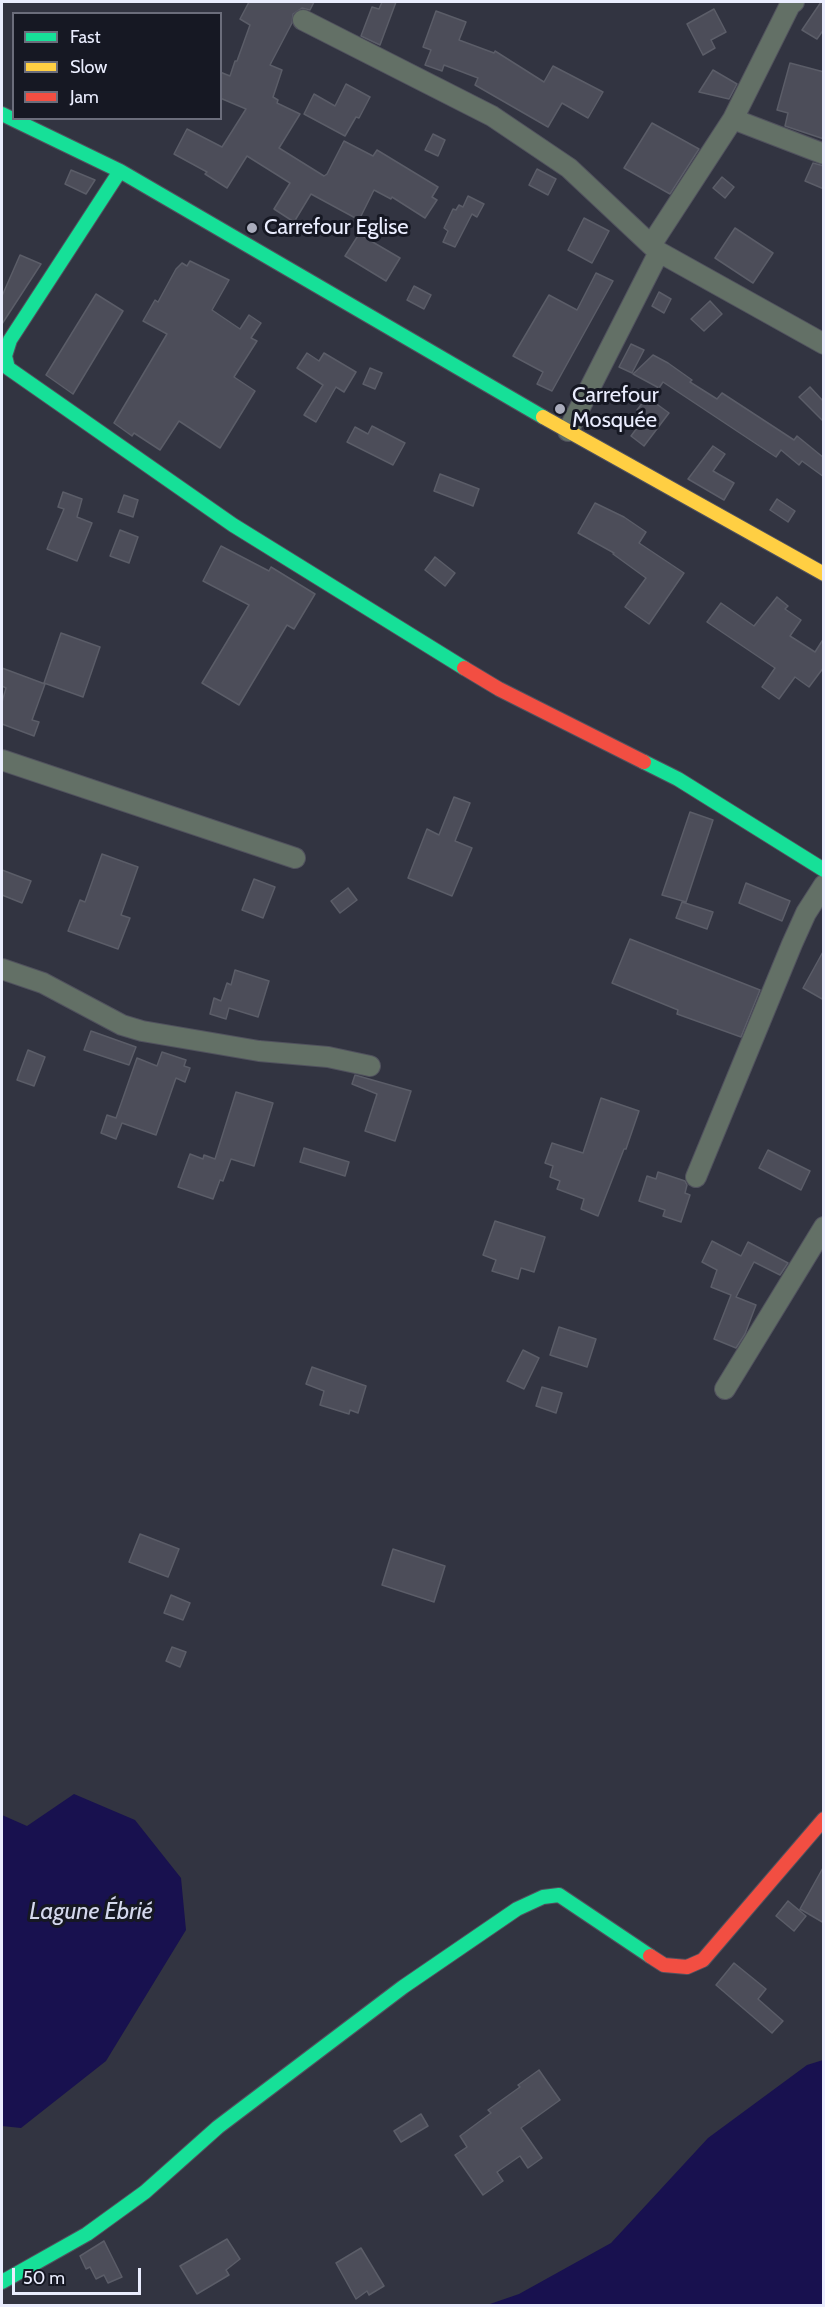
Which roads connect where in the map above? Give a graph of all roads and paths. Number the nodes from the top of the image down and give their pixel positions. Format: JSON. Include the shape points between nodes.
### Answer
{"nodes":[{"id":1,"x":791,"y":3,"type":"edge"},
{"id":2,"x":303,"y":20,"type":"dead end"},
{"id":3,"x":733,"y":119,"type":"junction"},
{"id":4,"x":14,"y":120,"type":"edge"},
{"id":5,"x":824,"y":154,"type":"edge"},
{"id":6,"x":120,"y":171,"type":"junction"},
{"id":7,"x":655,"y":248,"type":"junction"},
{"id":8,"x":824,"y":344,"type":"edge"},
{"id":9,"x":568,"y":431,"type":"junction"},
{"id":10,"x":824,"y":574,"type":"edge"},
{"id":11,"x":2,"y":760,"type":"edge"},
{"id":12,"x":295,"y":858,"type":"dead end"},
{"id":13,"x":824,"y":870,"type":"edge"},
{"id":14,"x":824,"y":885,"type":"edge"},
{"id":15,"x":2,"y":969,"type":"edge"},
{"id":16,"x":370,"y":1066,"type":"dead end"},
{"id":17,"x":696,"y":1177,"type":"dead end"},
{"id":18,"x":824,"y":1227,"type":"edge"},
{"id":19,"x":725,"y":1389,"type":"dead end"},
{"id":20,"x":824,"y":1819,"type":"edge"},
{"id":21,"x":2,"y":2282,"type":"edge"}],
"edges":[{"from":1,"to":3,"type":"street"},
{"from":2,"to":7,"type":"street","via":[[492,116],[569,168]]},
{"from":3,"to":5,"type":"street"},
{"from":3,"to":7,"type":"street"},
{"from":4,"to":6,"type":"street"},
{"from":6,"to":9,"type":"street"},
{"from":6,"to":13,"type":"street","via":[[10,340],[5,356],[8,368],[254,538],[499,689],[678,779]]},
{"from":7,"to":8,"type":"street"},
{"from":7,"to":9,"type":"street"},
{"from":9,"to":10,"type":"street"},
{"from":11,"to":12,"type":"street"},
{"from":14,"to":17,"type":"street","via":[[792,944]]},
{"from":15,"to":16,"type":"street","via":[[43,983],[122,1025],[142,1031]]},
{"from":18,"to":19,"type":"street"},
{"from":20,"to":21,"type":"street","via":[[703,1960],[687,1967],[664,1965],[559,1895],[543,1897],[517,1909],[403,1987],[218,2127],[145,2192],[87,2234]]}]}
